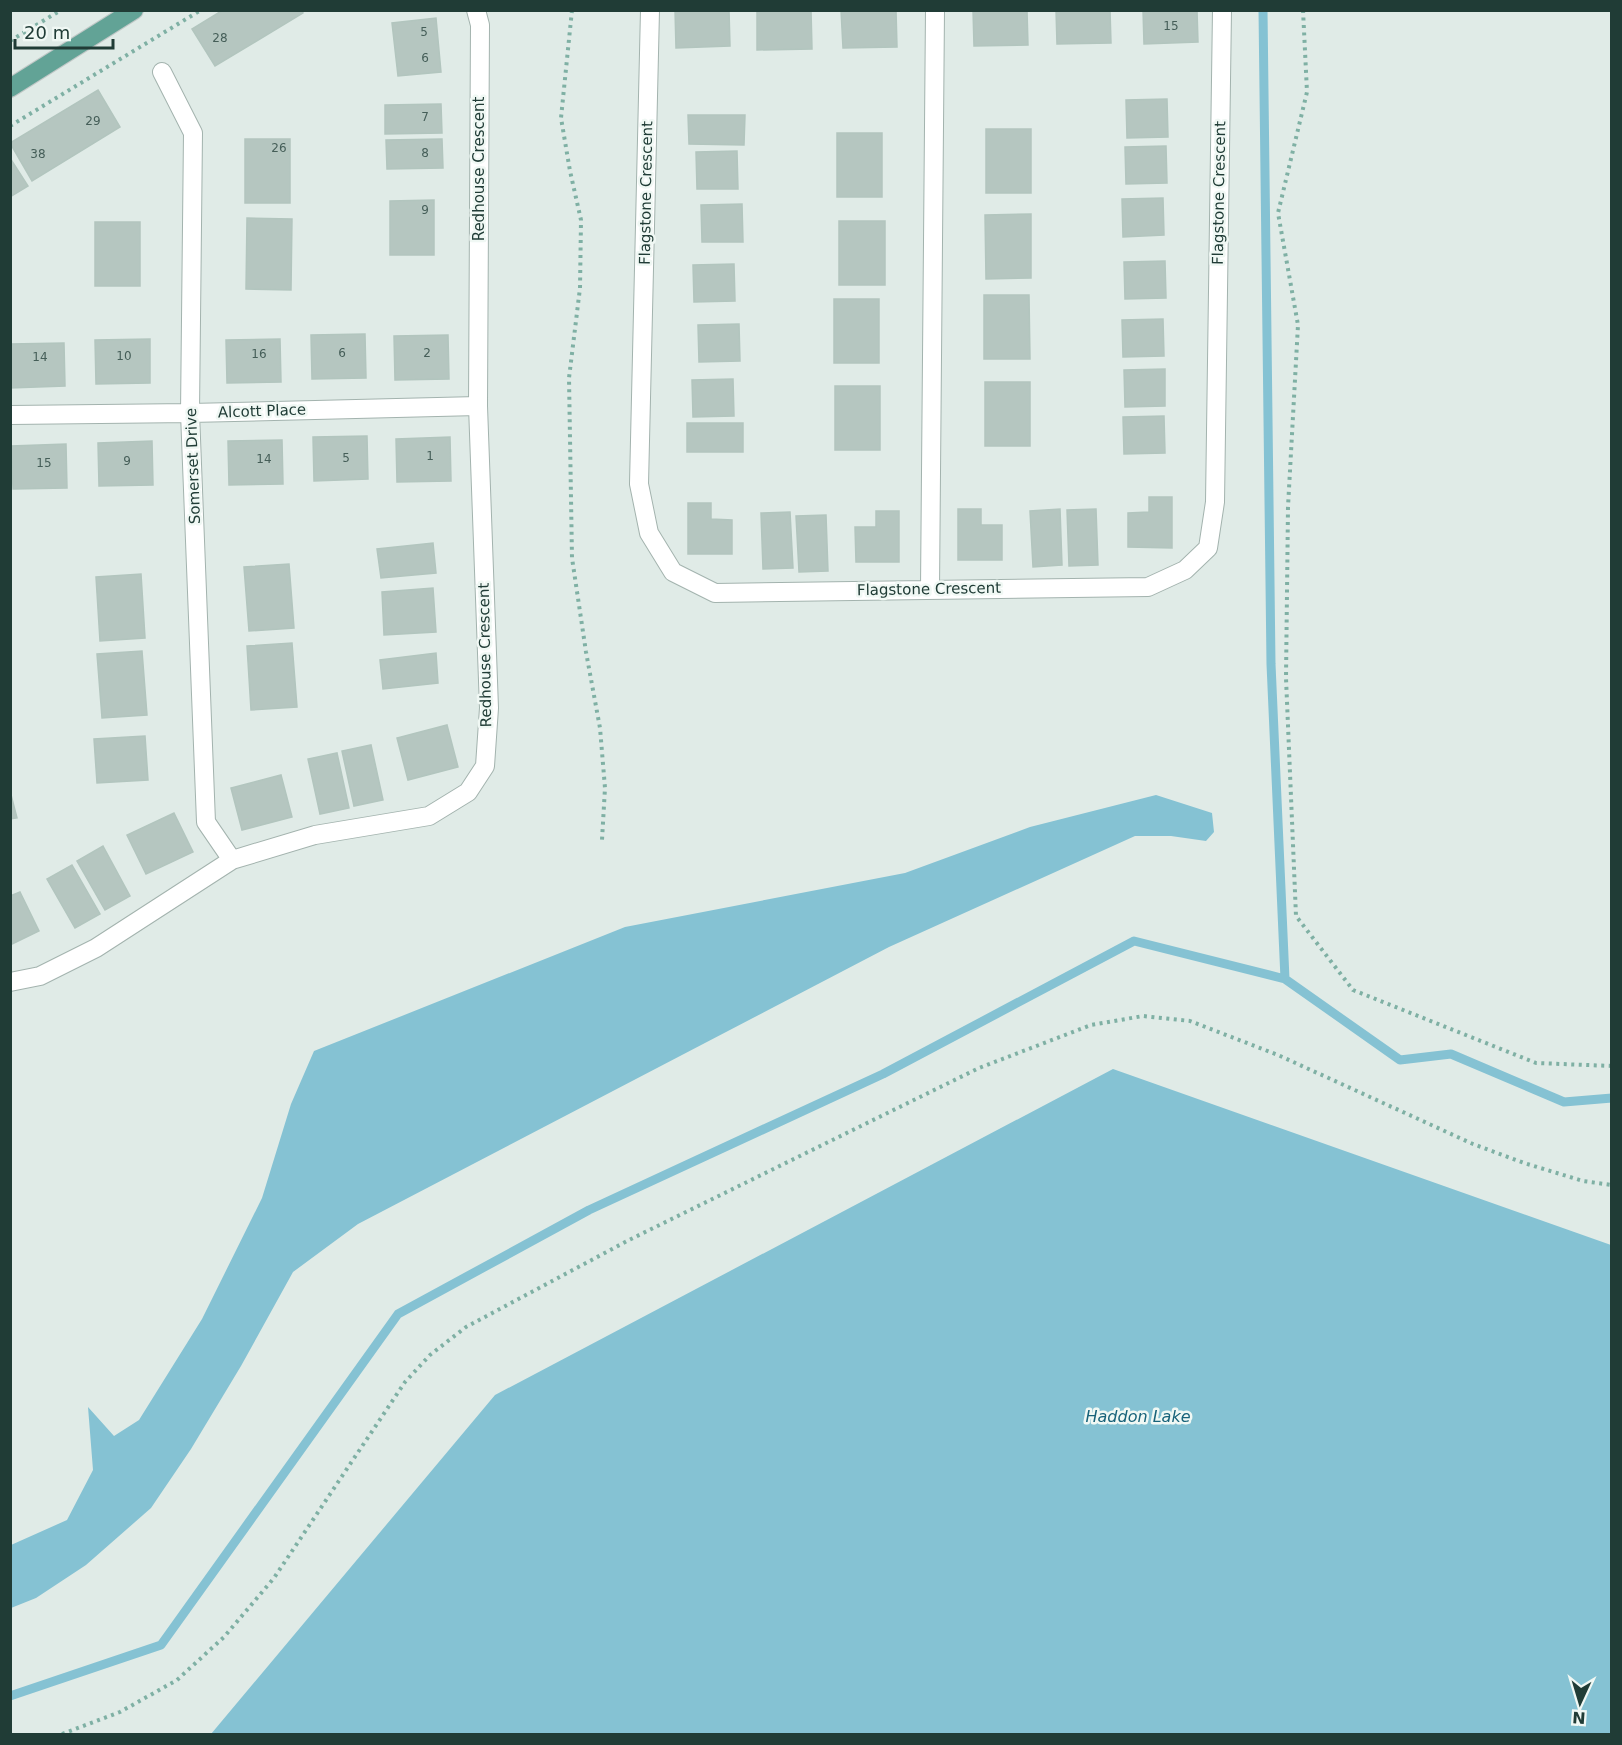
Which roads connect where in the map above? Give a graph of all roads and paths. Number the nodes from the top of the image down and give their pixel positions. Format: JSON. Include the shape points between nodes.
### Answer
{"nodes":[{"id":1,"x":61,"y":10,"type":"edge"},
{"id":2,"x":134,"y":10,"type":"edge"},
{"id":3,"x":201,"y":10,"type":"edge"},
{"id":4,"x":476,"y":10,"type":"edge"},
{"id":5,"x":572,"y":10,"type":"edge"},
{"id":6,"x":650,"y":10,"type":"edge"},
{"id":7,"x":935,"y":10,"type":"edge"},
{"id":8,"x":1222,"y":10,"type":"edge"},
{"id":9,"x":1303,"y":10,"type":"edge"},
{"id":10,"x":10,"y":41,"type":"edge"},
{"id":11,"x":162,"y":72,"type":"dead end"},
{"id":12,"x":10,"y":88,"type":"edge"},
{"id":13,"x":10,"y":126,"type":"edge"},
{"id":14,"x":478,"y":406,"type":"junction"},
{"id":15,"x":190,"y":413,"type":"junction"},
{"id":16,"x":10,"y":415,"type":"edge"},
{"id":17,"x":930,"y":589,"type":"junction"},
{"id":18,"x":602,"y":840,"type":"dead end"},
{"id":19,"x":232,"y":860,"type":"junction"},
{"id":20,"x":10,"y":982,"type":"edge"},
{"id":21,"x":1611,"y":1066,"type":"edge"},
{"id":22,"x":1611,"y":1185,"type":"edge"},
{"id":23,"x":62,"y":1734,"type":"edge"}],
"edges":[{"from":1,"to":10,"type":"path"},
{"from":2,"to":12,"type":"main road"},
{"from":3,"to":13,"type":"path"},
{"from":4,"to":14,"type":"street","name":"Redhouse Crescent","via":[[480,25]]},
{"from":5,"to":18,"type":"path","via":[[561,118],[581,220],[580,288],[569,378],[572,558],[600,728],[605,788]]},
{"from":6,"to":17,"type":"street","name":"Flagstone Crescent","via":[[639,484],[649,533],[673,572],[715,593]]},
{"from":7,"to":17,"type":"street"},
{"from":8,"to":17,"type":"street","name":"Flagstone Crescent","via":[[1215,502],[1208,548],[1185,570],[1148,587]]},
{"from":9,"to":21,"type":"path","via":[[1307,92],[1278,213],[1298,325],[1288,507],[1286,678],[1296,916],[1353,990],[1536,1063]]},
{"from":11,"to":15,"type":"street","name":"Somerset Drive","via":[[193,133]]},
{"from":14,"to":15,"type":"street","name":"Alcott Place"},
{"from":14,"to":19,"type":"street","name":"Redhouse Crescent","via":[[489,708],[485,766],[468,792],[429,816],[315,835]]},
{"from":15,"to":16,"type":"street","name":"Alcott Place"},
{"from":15,"to":19,"type":"street","name":"Somerset Drive","via":[[206,822]]},
{"from":19,"to":20,"type":"street","name":"Redhouse Crescent","via":[[96,948],[40,976]]},
{"from":22,"to":23,"type":"path","via":[[1583,1181],[1473,1144],[1278,1054],[1190,1021],[1143,1016],[1091,1025],[979,1068],[629,1240],[466,1327],[430,1355],[405,1382],[274,1578],[224,1636],[177,1680],[120,1712]]}]}
